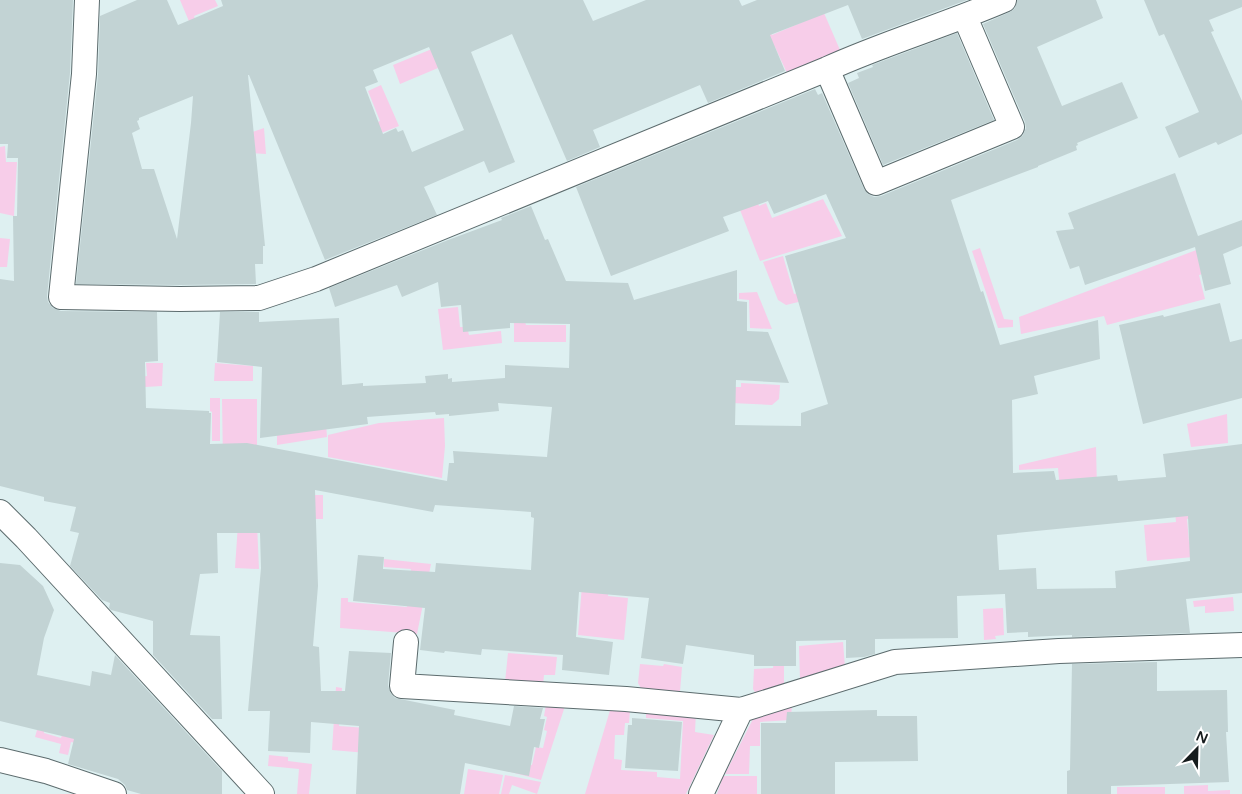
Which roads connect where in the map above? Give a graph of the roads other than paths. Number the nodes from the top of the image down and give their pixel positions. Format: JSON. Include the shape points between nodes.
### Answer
{"nodes":[{"id":1,"x":87,"y":0,"type":"edge"},
{"id":2,"x":1004,"y":0,"type":"edge"},
{"id":3,"x":965,"y":16,"type":"junction"},
{"id":4,"x":827,"y":69,"type":"junction"},
{"id":5,"x":0,"y":512,"type":"edge"},
{"id":6,"x":406,"y":642,"type":"dead end"},
{"id":7,"x":1242,"y":645,"type":"edge"},
{"id":8,"x":742,"y":710,"type":"junction"},
{"id":9,"x":0,"y":760,"type":"edge"},
{"id":10,"x":114,"y":794,"type":"edge"},
{"id":11,"x":262,"y":794,"type":"edge"},
{"id":12,"x":701,"y":794,"type":"edge"}],
"edges":[{"from":1,"to":4,"type":"street","via":[[84,74],[61,297],[259,298],[316,279]]},
{"from":2,"to":3,"type":"street"},
{"from":3,"to":4,"type":"street"},
{"from":3,"to":4,"type":"street","via":[[1012,127],[876,183]]},
{"from":5,"to":11,"type":"street"},
{"from":6,"to":8,"type":"street","via":[[402,686],[626,699]]},
{"from":7,"to":8,"type":"street","via":[[1059,651],[895,662]]},
{"from":8,"to":12,"type":"street"},
{"from":9,"to":10,"type":"street","via":[[46,771]]}]}
